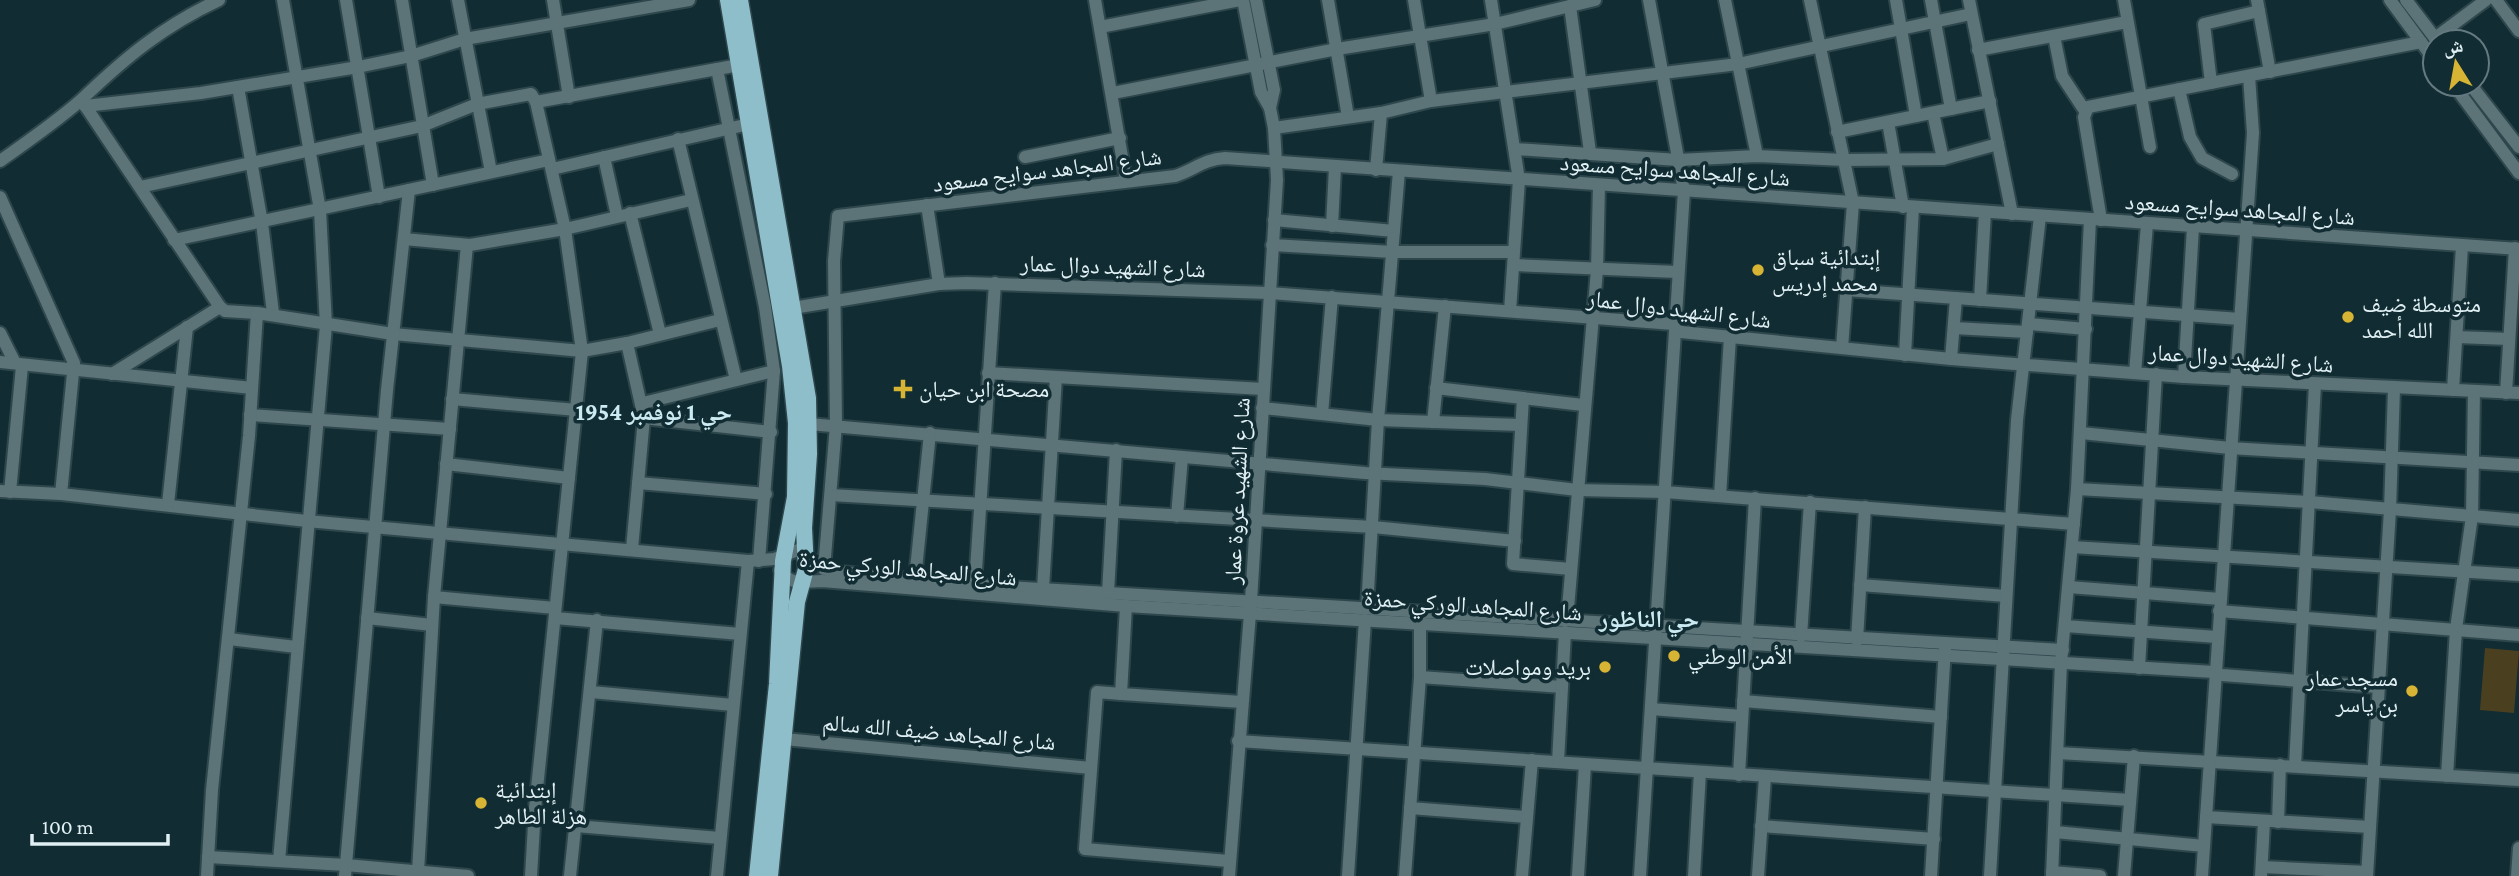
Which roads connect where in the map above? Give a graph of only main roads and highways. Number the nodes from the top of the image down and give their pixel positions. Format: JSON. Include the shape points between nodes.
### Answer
{"nodes":[{"id":1,"x":728,"y":0,"type":"edge"},
{"id":2,"x":740,"y":0,"type":"edge"},
{"id":3,"x":757,"y":876,"type":"edge"},
{"id":4,"x":770,"y":876,"type":"edge"}],
"edges":[{"from":1,"to":3,"type":"main road","via":[[796,423],[794,517],[765,559],[784,576]]},
{"from":2,"to":4,"type":"main road","via":[[810,424],[803,582]]}]}
